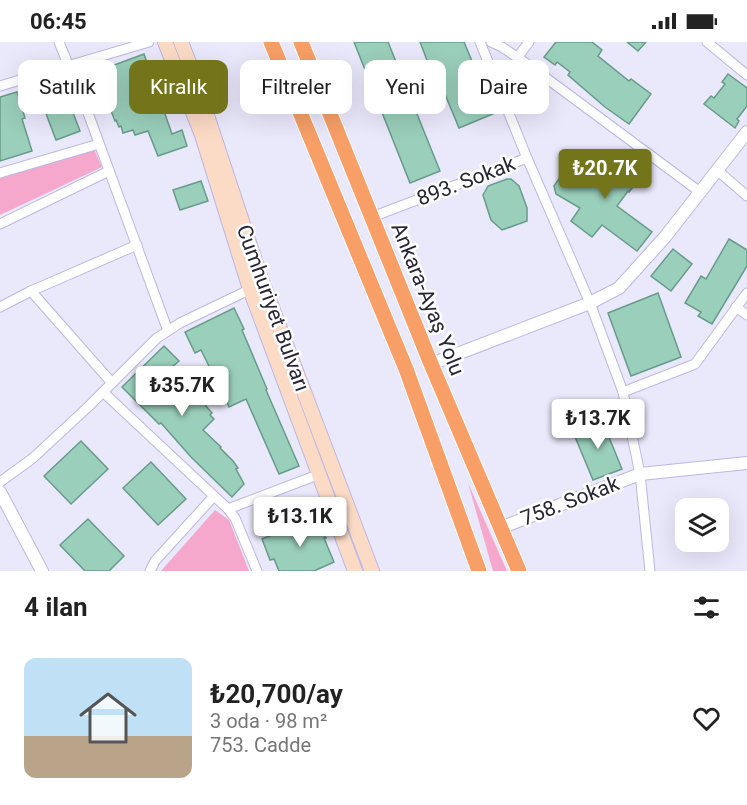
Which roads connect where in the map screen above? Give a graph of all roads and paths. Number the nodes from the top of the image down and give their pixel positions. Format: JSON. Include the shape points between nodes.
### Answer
{"nodes":[{"id":1,"x":59,"y":42,"type":"edge"},
{"id":2,"x":149,"y":42,"type":"edge"},
{"id":3,"x":165,"y":42,"type":"edge"},
{"id":4,"x":181,"y":42,"type":"edge"},
{"id":5,"x":271,"y":42,"type":"edge"},
{"id":6,"x":301,"y":42,"type":"edge"},
{"id":7,"x":480,"y":42,"type":"edge"},
{"id":8,"x":491,"y":42,"type":"edge"},
{"id":9,"x":529,"y":42,"type":"edge"},
{"id":10,"x":707,"y":42,"type":"edge"},
{"id":11,"x":517,"y":58,"type":"junction"},
{"id":12,"x":66,"y":60,"type":"edge"},
{"id":13,"x":89,"y":60,"type":"edge"},
{"id":14,"x":747,"y":75,"type":"edge"},
{"id":15,"x":18,"y":81,"type":"edge"},
{"id":16,"x":0,"y":86,"type":"edge"},
{"id":17,"x":87,"y":114,"type":"edge"},
{"id":18,"x":747,"y":132,"type":"edge"},
{"id":19,"x":99,"y":144,"type":"junction"},
{"id":20,"x":527,"y":158,"type":"junction"},
{"id":21,"x":717,"y":170,"type":"junction"},
{"id":22,"x":109,"y":171,"type":"junction"},
{"id":23,"x":0,"y":173,"type":"edge"},
{"id":24,"x":700,"y":192,"type":"junction"},
{"id":25,"x":747,"y":196,"type":"edge"},
{"id":26,"x":372,"y":217,"type":"junction"},
{"id":27,"x":0,"y":224,"type":"edge"},
{"id":28,"x":136,"y":245,"type":"junction"},
{"id":29,"x":257,"y":287,"type":"junction"},
{"id":30,"x":31,"y":291,"type":"junction"},
{"id":31,"x":747,"y":293,"type":"edge"},
{"id":32,"x":590,"y":303,"type":"junction"},
{"id":33,"x":0,"y":307,"type":"edge"},
{"id":34,"x":736,"y":307,"type":"junction"},
{"id":35,"x":747,"y":315,"type":"edge"},
{"id":36,"x":168,"y":331,"type":"junction"},
{"id":37,"x":431,"y":364,"type":"junction"},
{"id":38,"x":112,"y":383,"type":"junction"},
{"id":39,"x":623,"y":392,"type":"junction"},
{"id":40,"x":103,"y":393,"type":"junction"},
{"id":41,"x":747,"y":463,"type":"edge"},
{"id":42,"x":320,"y":474,"type":"junction"},
{"id":43,"x":640,"y":474,"type":"junction"},
{"id":44,"x":0,"y":482,"type":"edge"},
{"id":45,"x":0,"y":492,"type":"edge"},
{"id":46,"x":214,"y":496,"type":"junction"},
{"id":47,"x":228,"y":509,"type":"junction"},
{"id":48,"x":500,"y":528,"type":"junction"},
{"id":49,"x":42,"y":571,"type":"edge"},
{"id":50,"x":150,"y":571,"type":"edge"},
{"id":51,"x":257,"y":571,"type":"edge"},
{"id":52,"x":356,"y":571,"type":"edge"},
{"id":53,"x":372,"y":571,"type":"edge"},
{"id":54,"x":479,"y":571,"type":"edge"},
{"id":55,"x":519,"y":571,"type":"edge"},
{"id":56,"x":650,"y":571,"type":"edge"}],
"edges":[{"from":1,"to":12,"type":"street"},
{"from":2,"to":13,"type":"street"},
{"from":3,"to":29,"type":"main road","name":"Cumhuriyet Bulvarı"},
{"from":4,"to":29,"type":"main road","name":"Cumhuriyet Bulvarı"},
{"from":5,"to":54,"type":"highway","via":[[406,369]]},
{"from":6,"to":26,"type":"highway","name":"Ankara-Ayaş Yolu"},
{"from":7,"to":20,"type":"street"},
{"from":8,"to":11,"type":"street"},
{"from":9,"to":11,"type":"street"},
{"from":10,"to":14,"type":"street"},
{"from":11,"to":24,"type":"street"},
{"from":15,"to":16,"type":"street"},
{"from":17,"to":19,"type":"street"},
{"from":18,"to":21,"type":"street"},
{"from":19,"to":22,"type":"street"},
{"from":19,"to":23,"type":"street"},
{"from":20,"to":26,"type":"street","name":"893. Sokak"},
{"from":20,"to":32,"type":"street"},
{"from":21,"to":24,"type":"street"},
{"from":21,"to":25,"type":"street"},
{"from":22,"to":27,"type":"street"},
{"from":22,"to":28,"type":"street"},
{"from":24,"to":32,"type":"street","via":[[619,288]]},
{"from":26,"to":37,"type":"highway","name":"Ankara-Ayaş Yolu"},
{"from":28,"to":30,"type":"street"},
{"from":28,"to":36,"type":"street"},
{"from":29,"to":36,"type":"street"},
{"from":29,"to":42,"type":"main road","name":"Cumhuriyet Bulvarı"},
{"from":29,"to":53,"type":"main road","name":"Cumhuriyet Bulvarı"},
{"from":30,"to":33,"type":"street"},
{"from":30,"to":38,"type":"street"},
{"from":31,"to":34,"type":"street"},
{"from":32,"to":37,"type":"street"},
{"from":32,"to":39,"type":"street"},
{"from":34,"to":35,"type":"street"},
{"from":34,"to":39,"type":"street","via":[[695,364]]},
{"from":36,"to":38,"type":"street"},
{"from":37,"to":48,"type":"highway","name":"Ankara-Ayaş Yolu"},
{"from":38,"to":40,"type":"street"},
{"from":39,"to":43,"type":"street"},
{"from":40,"to":44,"type":"street","via":[[33,458]]},
{"from":40,"to":46,"type":"street"},
{"from":41,"to":43,"type":"street","name":"758. Sokak"},
{"from":42,"to":47,"type":"street"},
{"from":42,"to":52,"type":"main road","name":"Cumhuriyet Bulvarı"},
{"from":43,"to":48,"type":"street","name":"758. Sokak"},
{"from":43,"to":56,"type":"street"},
{"from":45,"to":49,"type":"street"},
{"from":46,"to":47,"type":"street"},
{"from":46,"to":50,"type":"street"},
{"from":47,"to":51,"type":"street"},
{"from":48,"to":55,"type":"highway","name":"Ankara-Ayaş Yolu"}]}
